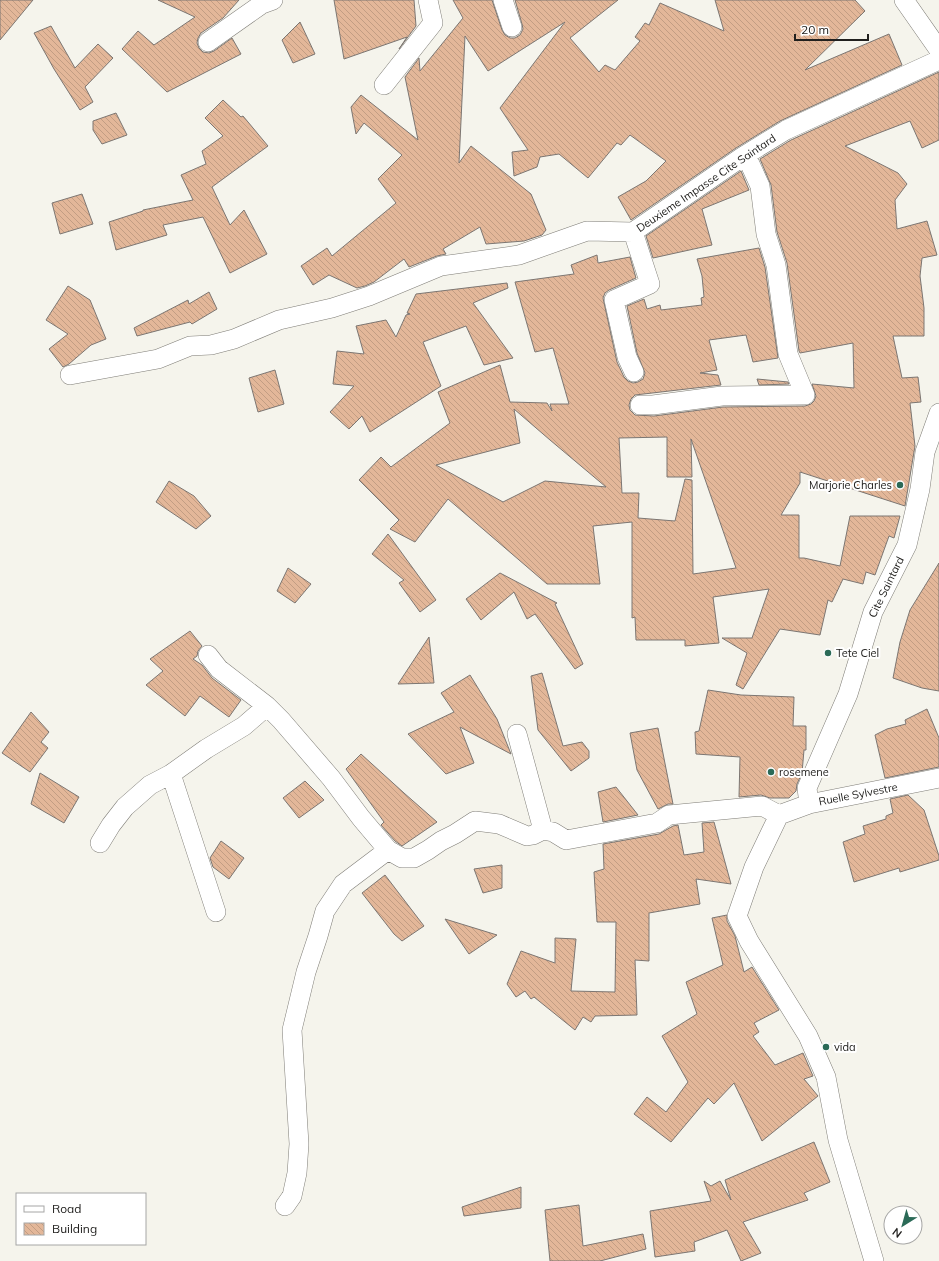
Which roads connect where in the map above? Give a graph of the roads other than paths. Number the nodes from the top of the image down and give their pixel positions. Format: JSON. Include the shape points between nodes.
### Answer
{"nodes":[{"id":1,"x":273,"y":0,"type":"edge"},
{"id":2,"x":428,"y":0,"type":"edge"},
{"id":3,"x":503,"y":0,"type":"edge"},
{"id":4,"x":904,"y":0,"type":"edge"},
{"id":5,"x":512,"y":27,"type":"dead end"},
{"id":6,"x":208,"y":42,"type":"dead end"},
{"id":7,"x":939,"y":50,"type":"edge"},
{"id":8,"x":939,"y":60,"type":"edge"},
{"id":9,"x":384,"y":85,"type":"dead end"},
{"id":10,"x":742,"y":157,"type":"junction"},
{"id":11,"x":633,"y":232,"type":"junction"},
{"id":12,"x":634,"y":372,"type":"dead end"},
{"id":13,"x":70,"y":375,"type":"dead end"},
{"id":14,"x":640,"y":405,"type":"dead end"},
{"id":15,"x":939,"y":413,"type":"edge"},
{"id":16,"x":208,"y":655,"type":"dead end"},
{"id":17,"x":267,"y":706,"type":"junction"},
{"id":18,"x":517,"y":734,"type":"dead end"},
{"id":19,"x":171,"y":774,"type":"junction"},
{"id":20,"x":939,"y":778,"type":"edge"},
{"id":21,"x":809,"y":804,"type":"junction"},
{"id":22,"x":779,"y":815,"type":"junction"},
{"id":23,"x":543,"y":830,"type":"junction"},
{"id":24,"x":100,"y":843,"type":"dead end"},
{"id":25,"x":388,"y":850,"type":"junction"},
{"id":26,"x":216,"y":912,"type":"dead end"},
{"id":27,"x":285,"y":1206,"type":"dead end"},
{"id":28,"x":874,"y":1261,"type":"edge"}],
"edges":[{"from":1,"to":6,"type":"street","via":[[262,4]]},
{"from":2,"to":9,"type":"street","via":[[433,23]]},
{"from":3,"to":5,"type":"street"},
{"from":4,"to":7,"type":"street"},
{"from":8,"to":10,"type":"street","name":"Deuxieme Impasse Cite Saintard","via":[[786,130]]},
{"from":10,"to":11,"type":"street","name":"Deuxieme Impasse Cite Saintard"},
{"from":10,"to":14,"type":"street","via":[[750,164],[760,186],[766,234],[776,265],[788,354],[805,395],[722,396]]},
{"from":11,"to":12,"type":"street","via":[[650,284],[614,300],[627,357]]},
{"from":11,"to":13,"type":"street","name":"Deuxieme Impasse Cite Saintard","via":[[587,231],[519,255],[441,266],[369,296],[332,308],[279,320],[234,339],[211,345],[190,346],[158,359]]},
{"from":15,"to":21,"type":"street","name":"Cite Saintard","via":[[925,452],[920,489],[907,544],[873,612],[848,694],[807,788]]},
{"from":16,"to":17,"type":"street","via":[[219,669]]},
{"from":17,"to":19,"type":"street","via":[[244,726]]},
{"from":17,"to":25,"type":"street","via":[[331,778]]},
{"from":18,"to":23,"type":"street"},
{"from":19,"to":24,"type":"street","via":[[150,785],[126,807]]},
{"from":19,"to":26,"type":"street"},
{"from":20,"to":21,"type":"street","name":"Ruelle Sylvestre"},
{"from":21,"to":22,"type":"street","name":"Ruelle Sylvestre"},
{"from":22,"to":23,"type":"street","via":[[762,806],[677,815],[669,816],[657,823],[566,840],[553,832]]},
{"from":22,"to":28,"type":"street","via":[[754,867],[737,916],[749,941],[808,1036],[826,1077],[838,1140]]},
{"from":23,"to":25,"type":"street","via":[[527,836],[499,824],[475,821],[414,858],[402,858]]},
{"from":25,"to":27,"type":"street","via":[[343,884],[325,911],[306,972],[292,1030],[299,1144],[297,1173],[292,1196]]}]}
